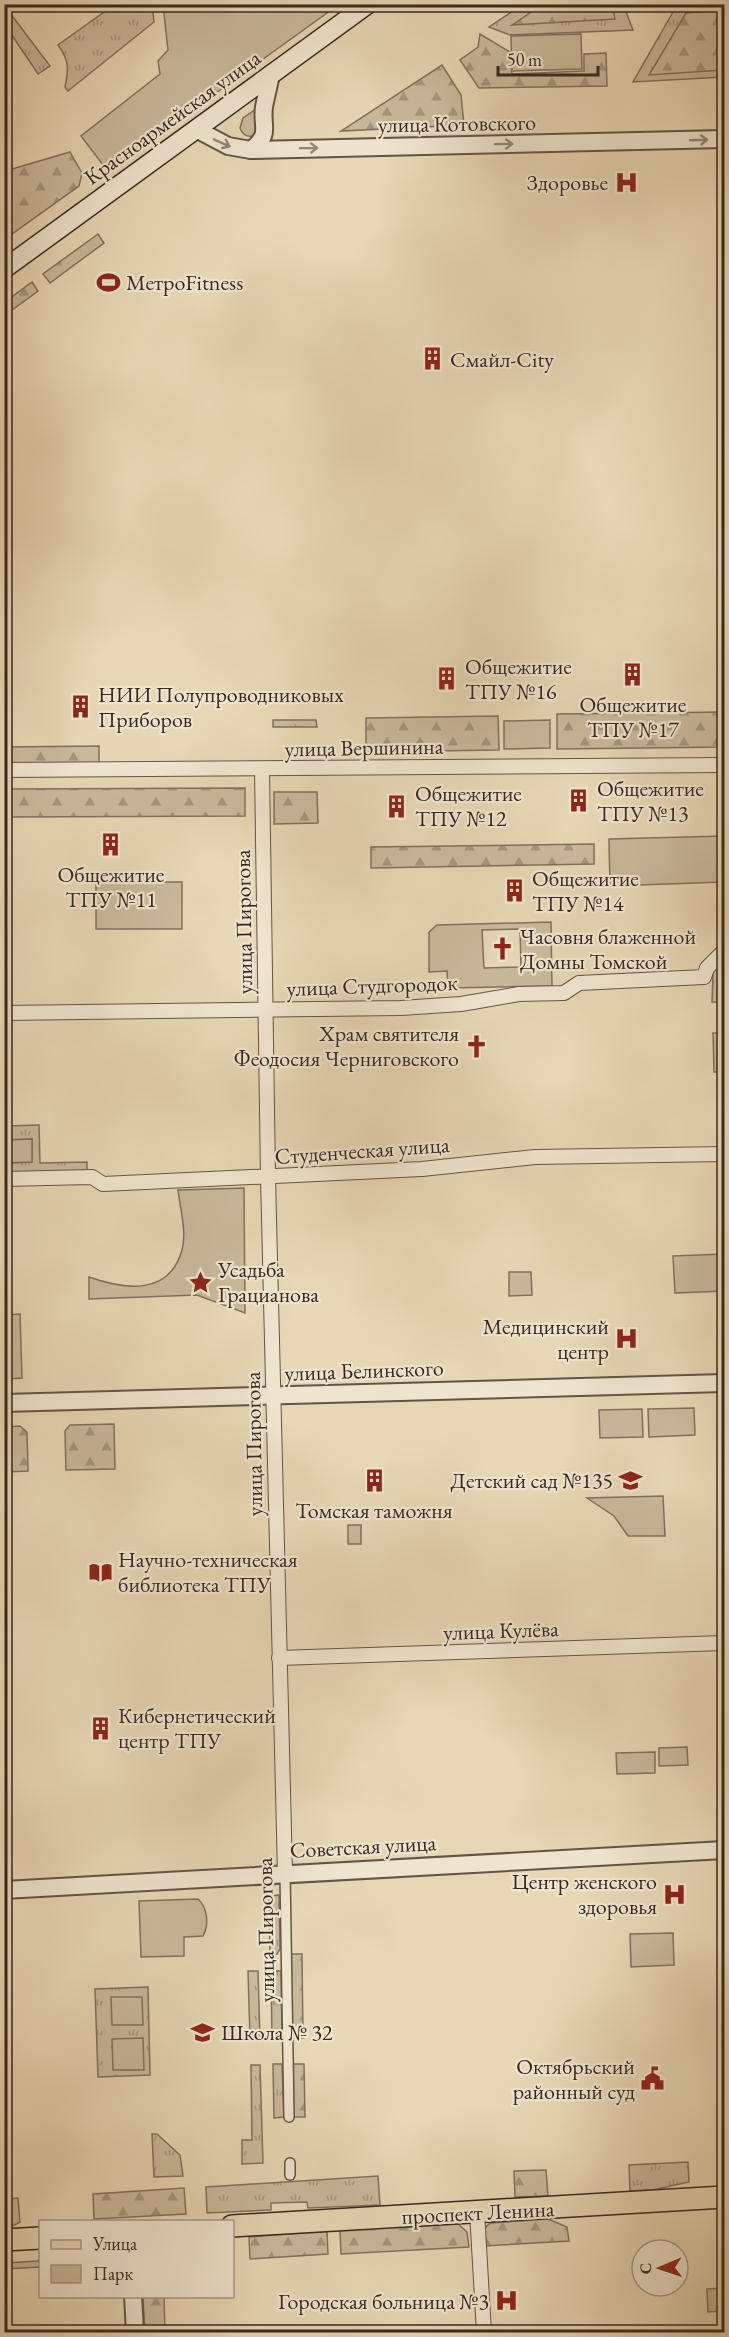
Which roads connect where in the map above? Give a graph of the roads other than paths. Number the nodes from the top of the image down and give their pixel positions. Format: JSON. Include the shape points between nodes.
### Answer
{"nodes":[{"id":1,"x":368,"y":4,"type":"edge"},
{"id":2,"x":271,"y":74,"type":"junction"},
{"id":3,"x":196,"y":129,"type":"junction"},
{"id":4,"x":724,"y":139,"type":"edge"},
{"id":5,"x":251,"y":150,"type":"junction"},
{"id":6,"x":4,"y":269,"type":"edge"},
{"id":7,"x":724,"y":765,"type":"edge"},
{"id":8,"x":4,"y":770,"type":"edge"},
{"id":9,"x":262,"y":770,"type":"junction"},
{"id":10,"x":724,"y":951,"type":"edge"},
{"id":11,"x":265,"y":1010,"type":"junction"},
{"id":12,"x":4,"y":1013,"type":"edge"},
{"id":13,"x":724,"y":1154,"type":"edge"},
{"id":14,"x":268,"y":1177,"type":"junction"},
{"id":15,"x":4,"y":1179,"type":"edge"},
{"id":16,"x":724,"y":1383,"type":"edge"},
{"id":17,"x":272,"y":1395,"type":"junction"},
{"id":18,"x":4,"y":1403,"type":"edge"},
{"id":19,"x":724,"y":1643,"type":"edge"},
{"id":20,"x":279,"y":1658,"type":"junction"},
{"id":21,"x":724,"y":1850,"type":"edge"},
{"id":22,"x":285,"y":1873,"type":"junction"},
{"id":23,"x":4,"y":1890,"type":"edge"},
{"id":24,"x":289,"y":2117,"type":"dead end"},
{"id":25,"x":290,"y":2163,"type":"dead end"},
{"id":26,"x":290,"y":2175,"type":"dead end"},
{"id":27,"x":724,"y":2197,"type":"edge"},
{"id":28,"x":477,"y":2212,"type":"junction"},
{"id":29,"x":234,"y":2226,"type":"edge"},
{"id":30,"x":39,"y":2238,"type":"edge"},
{"id":31,"x":4,"y":2240,"type":"edge"},
{"id":32,"x":133,"y":2298,"type":"edge"},
{"id":33,"x":135,"y":2332,"type":"edge"},
{"id":34,"x":484,"y":2332,"type":"edge"}],
"edges":[{"from":1,"to":2,"type":"main road","name":"Красноармейская улица"},
{"from":2,"to":3,"type":"main road","name":"Красноармейская улица"},
{"from":2,"to":5,"type":"street","via":[[264,135]]},
{"from":3,"to":5,"type":"street","name":"улица Котовского","one_way":true,"via":[[228,147]]},
{"from":3,"to":6,"type":"main road","name":"Красноармейская улица"},
{"from":5,"to":4,"type":"street","name":"улица Котовского","one_way":true},
{"from":7,"to":9,"type":"street","name":"улица Вершинина"},
{"from":8,"to":9,"type":"street","name":"улица Вершинина"},
{"from":9,"to":11,"type":"street","name":"улица Пирогова"},
{"from":10,"to":11,"type":"street","name":"улица Студгородок","via":[[707,968],[704,977],[579,983],[564,993],[519,994],[461,1004]]},
{"from":11,"to":12,"type":"street","name":"улица Студгородок"},
{"from":11,"to":14,"type":"street","name":"улица Пирогова"},
{"from":13,"to":14,"type":"street","name":"Студенческая улица","via":[[534,1157],[431,1168]]},
{"from":14,"to":15,"type":"street","name":"Студенческая улица","via":[[103,1184],[92,1177]]},
{"from":14,"to":17,"type":"street","name":"улица Пирогова"},
{"from":16,"to":17,"type":"street","name":"улица Белинского"},
{"from":17,"to":18,"type":"street","name":"улица Белинского"},
{"from":17,"to":20,"type":"street","name":"улица Пирогова"},
{"from":19,"to":20,"type":"street","name":"улица Кулёва"},
{"from":20,"to":22,"type":"street","name":"улица Пирогова"},
{"from":21,"to":22,"type":"street","name":"Советская улица"},
{"from":22,"to":23,"type":"street","name":"Советская улица"},
{"from":22,"to":24,"type":"street","name":"улица Пирогова"},
{"from":25,"to":26,"type":"street"},
{"from":27,"to":28,"type":"main road","name":"проспект Ленина"},
{"from":28,"to":29,"type":"main road","name":"проспект Ленина"},
{"from":28,"to":34,"type":"street"},
{"from":30,"to":31,"type":"main road"},
{"from":32,"to":33,"type":"street"}]}
